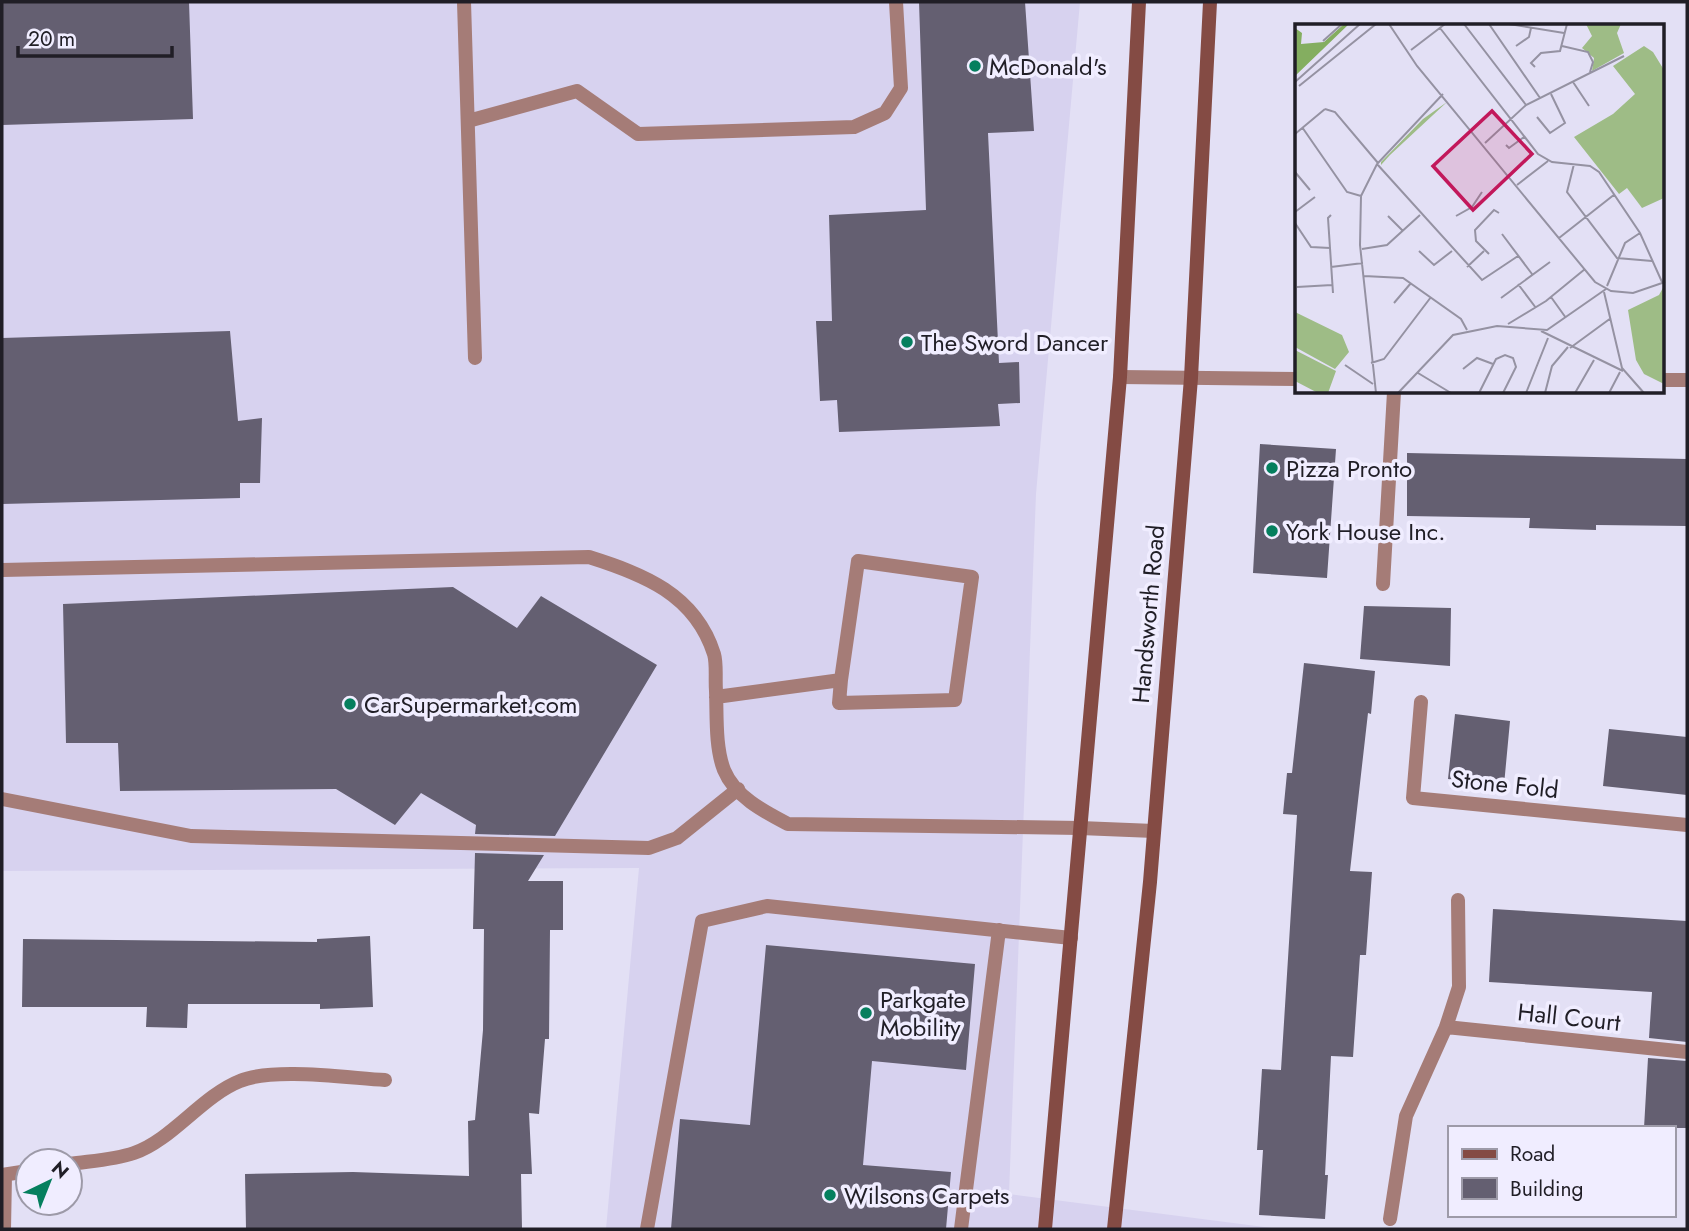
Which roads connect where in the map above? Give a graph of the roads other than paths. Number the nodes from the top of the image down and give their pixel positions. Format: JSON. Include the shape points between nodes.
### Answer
{"nodes":[{"id":1,"x":464,"y":2,"type":"edge"},
{"id":2,"x":896,"y":2,"type":"edge"},
{"id":3,"x":1139,"y":2,"type":"edge"},
{"id":4,"x":1210,"y":2,"type":"edge"},
{"id":5,"x":468,"y":121,"type":"junction"},
{"id":6,"x":475,"y":358,"type":"dead end"},
{"id":7,"x":1120,"y":377,"type":"junction"},
{"id":8,"x":1191,"y":378,"type":"junction"},
{"id":9,"x":1295,"y":379,"type":"edge"},
{"id":10,"x":1664,"y":380,"type":"edge"},
{"id":11,"x":1687,"y":380,"type":"edge"},
{"id":12,"x":1394,"y":394,"type":"edge"},
{"id":13,"x":2,"y":570,"type":"edge"},
{"id":14,"x":1383,"y":584,"type":"dead end"},
{"id":15,"x":841,"y":680,"type":"junction"},
{"id":16,"x":716,"y":697,"type":"junction"},
{"id":17,"x":1422,"y":702,"type":"dead end"},
{"id":18,"x":738,"y":789,"type":"junction"},
{"id":19,"x":2,"y":799,"type":"edge"},
{"id":20,"x":1687,"y":825,"type":"edge"},
{"id":21,"x":1080,"y":828,"type":"junction"},
{"id":22,"x":1154,"y":831,"type":"junction"},
{"id":23,"x":1458,"y":900,"type":"dead end"},
{"id":24,"x":999,"y":930,"type":"junction"},
{"id":25,"x":1071,"y":938,"type":"junction"},
{"id":26,"x":1446,"y":1027,"type":"junction"},
{"id":27,"x":1687,"y":1052,"type":"edge"},
{"id":28,"x":385,"y":1080,"type":"dead end"},
{"id":29,"x":84,"y":1162,"type":"edge"},
{"id":30,"x":3,"y":1175,"type":"edge"},
{"id":31,"x":1390,"y":1219,"type":"dead end"},
{"id":32,"x":4,"y":1229,"type":"edge"},
{"id":33,"x":647,"y":1229,"type":"edge"},
{"id":34,"x":961,"y":1229,"type":"edge"},
{"id":35,"x":1045,"y":1229,"type":"edge"},
{"id":36,"x":1114,"y":1229,"type":"edge"}],
"edges":[{"from":1,"to":5,"type":"street"},
{"from":2,"to":5,"type":"street","via":[[901,88],[885,113],[854,127],[638,134],[577,91]]},
{"from":3,"to":7,"type":"main road","name":"Handsworth Road"},
{"from":4,"to":8,"type":"main road","name":"Handsworth Road"},
{"from":5,"to":6,"type":"street"},
{"from":7,"to":8,"type":"street"},
{"from":7,"to":21,"type":"main road","name":"Handsworth Road"},
{"from":8,"to":9,"type":"street"},
{"from":8,"to":22,"type":"main road","name":"Handsworth Road"},
{"from":10,"to":11,"type":"street"},
{"from":12,"to":14,"type":"street"},
{"from":13,"to":16,"type":"street","via":[[589,556],[669,590],[696,619],[714,655]]},
{"from":15,"to":15,"type":"street","via":[[839,703],[955,700],[972,577],[858,561]]},
{"from":15,"to":16,"type":"street"},
{"from":16,"to":18,"type":"street","via":[[724,771]]},
{"from":17,"to":20,"type":"street","name":"Stone Fold","via":[[1413,798]]},
{"from":18,"to":19,"type":"street","via":[[677,838],[649,848],[191,836]]},
{"from":18,"to":21,"type":"street","via":[[758,808],[788,824]]},
{"from":21,"to":22,"type":"street"},
{"from":21,"to":25,"type":"main road","name":"Handsworth Road"},
{"from":22,"to":36,"type":"main road","name":"Handsworth Road"},
{"from":23,"to":26,"type":"street","via":[[1459,986]]},
{"from":24,"to":25,"type":"street"},
{"from":24,"to":33,"type":"street","via":[[767,906],[702,921]]},
{"from":24,"to":34,"type":"street"},
{"from":25,"to":35,"type":"main road","name":"Handsworth Road"},
{"from":26,"to":27,"type":"street","name":"Hall Court"},
{"from":26,"to":31,"type":"street","via":[[1406,1116]]},
{"from":28,"to":29,"type":"street","via":[[284,1074],[242,1079],[134,1153]]},
{"from":30,"to":32,"type":"street"}]}
